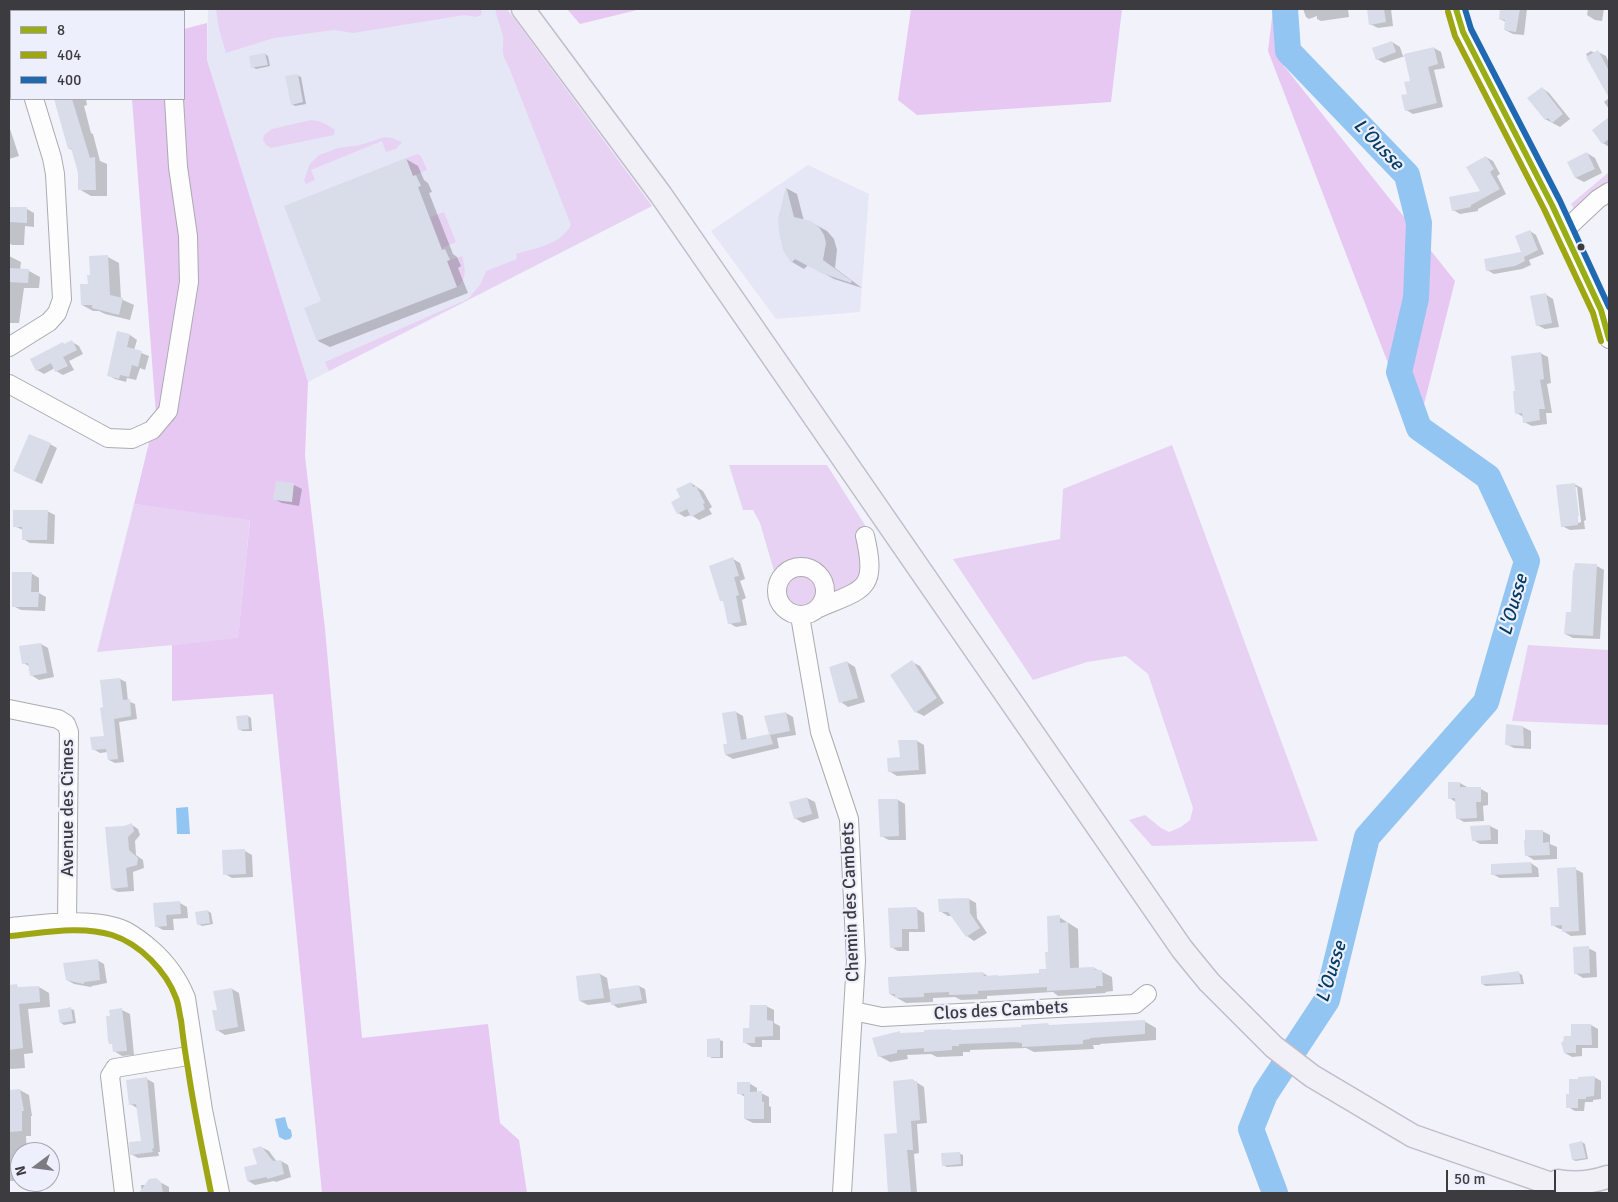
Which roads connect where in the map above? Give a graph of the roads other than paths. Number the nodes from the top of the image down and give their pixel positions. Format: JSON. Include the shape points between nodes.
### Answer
{"nodes":[{"id":1,"x":523,"y":9,"type":"edge"},
{"id":2,"x":1456,"y":9,"type":"edge"},
{"id":3,"x":34,"y":100,"type":"edge"},
{"id":4,"x":174,"y":100,"type":"edge"},
{"id":5,"x":1609,"y":192,"type":"edge"},
{"id":6,"x":1564,"y":232,"type":"junction"},
{"id":7,"x":1605,"y":310,"type":"edge"},
{"id":8,"x":1609,"y":339,"type":"edge"},
{"id":9,"x":9,"y":347,"type":"edge"},
{"id":10,"x":9,"y":384,"type":"edge"},
{"id":11,"x":865,"y":536,"type":"dead end"},
{"id":12,"x":819,"y":608,"type":"junction"},
{"id":13,"x":800,"y":616,"type":"junction"},
{"id":14,"x":9,"y":709,"type":"edge"},
{"id":15,"x":67,"y":922,"type":"junction"},
{"id":16,"x":9,"y":927,"type":"edge"},
{"id":17,"x":1147,"y":994,"type":"dead end"},
{"id":18,"x":852,"y":1011,"type":"junction"},
{"id":19,"x":194,"y":1055,"type":"junction"},
{"id":20,"x":1523,"y":1174,"type":"junction"},
{"id":21,"x":1606,"y":1181,"type":"edge"},
{"id":22,"x":124,"y":1193,"type":"edge"},
{"id":23,"x":220,"y":1193,"type":"edge"},
{"id":24,"x":842,"y":1193,"type":"edge"},
{"id":25,"x":1577,"y":1193,"type":"edge"}],
"edges":[{"from":1,"to":20,"type":"main road","via":[[661,195],[1182,949],[1209,982],[1274,1046],[1312,1076],[1413,1136]]},
{"from":2,"to":6,"type":"street","via":[[1463,32]]},
{"from":3,"to":9,"type":"street","via":[[55,174],[62,299],[57,313],[49,322]]},
{"from":4,"to":10,"type":"street","via":[[178,167],[188,236],[189,282],[168,410],[152,430],[132,439],[108,438]]},
{"from":5,"to":6,"type":"street"},
{"from":6,"to":7,"type":"street"},
{"from":7,"to":8,"type":"street"},
{"from":11,"to":12,"type":"street","via":[[868,580],[861,590]]},
{"from":12,"to":13,"type":"street"},
{"from":12,"to":13,"type":"street","via":[[825,592],[820,576],[814,570],[797,567],[783,575],[776,590],[777,598],[786,610]]},
{"from":13,"to":18,"type":"street","name":"Chemin des Cambets","via":[[820,732],[849,819],[856,961]]},
{"from":14,"to":15,"type":"street","name":"Avenue des Cimes","via":[[58,719],[66,724],[69,732]]},
{"from":15,"to":16,"type":"street"},
{"from":15,"to":19,"type":"street","via":[[106,925],[125,931],[158,954],[179,982],[186,998]]},
{"from":17,"to":18,"type":"street","name":"Clos des Cambets","via":[[1135,1004],[882,1017]]},
{"from":18,"to":24,"type":"street","name":"Chemin des Cambets"},
{"from":19,"to":22,"type":"street","via":[[115,1068],[110,1076]]},
{"from":19,"to":23,"type":"street"},
{"from":20,"to":21,"type":"main road","via":[[1566,1182]]},
{"from":20,"to":25,"type":"main road"}]}
